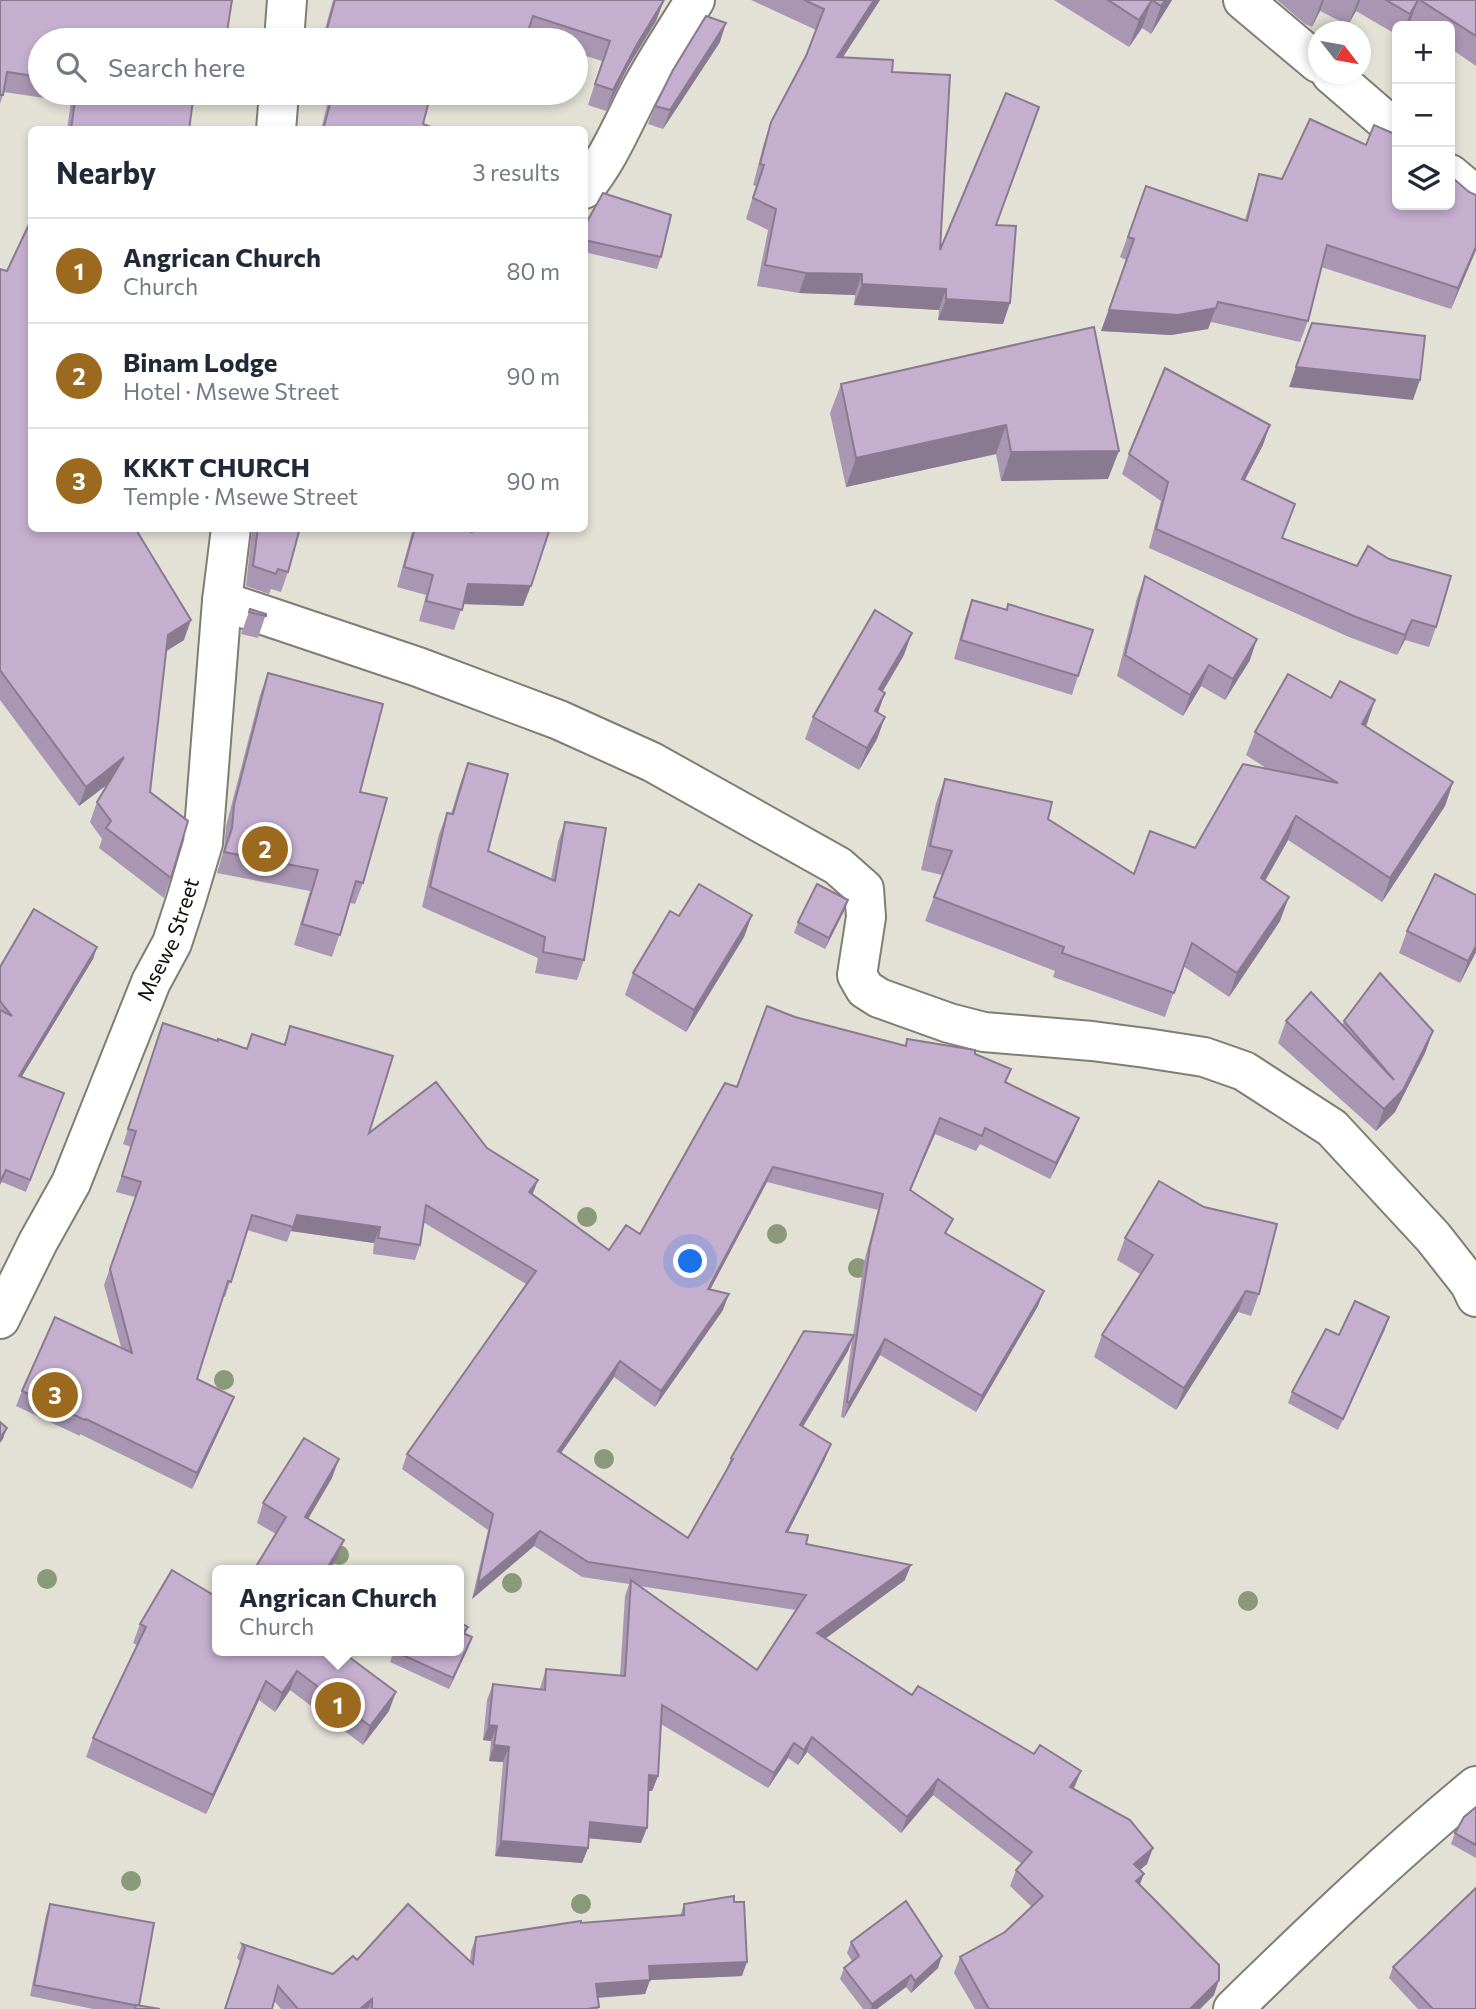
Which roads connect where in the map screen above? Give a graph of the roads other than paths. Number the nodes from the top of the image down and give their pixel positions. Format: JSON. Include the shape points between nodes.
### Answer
{"nodes":[{"id":1,"x":287,"y":0,"type":"edge"},
{"id":2,"x":695,"y":0,"type":"edge"},
{"id":3,"x":1243,"y":0,"type":"edge"},
{"id":4,"x":285,"y":28,"type":"edge"},
{"id":5,"x":1308,"y":55,"type":"edge"},
{"id":6,"x":1343,"y":84,"type":"edge"},
{"id":7,"x":278,"y":105,"type":"edge"},
{"id":8,"x":276,"y":126,"type":"edge"},
{"id":9,"x":1392,"y":127,"type":"edge"},
{"id":10,"x":1455,"y":178,"type":"edge"},
{"id":11,"x":588,"y":183,"type":"edge"},
{"id":12,"x":1476,"y":196,"type":"edge"},
{"id":13,"x":231,"y":532,"type":"edge"},
{"id":14,"x":222,"y":601,"type":"junction"},
{"id":15,"x":1476,"y":1297,"type":"edge"},
{"id":16,"x":0,"y":1319,"type":"edge"},
{"id":17,"x":1476,"y":1786,"type":"edge"},
{"id":18,"x":1233,"y":2009,"type":"edge"}],
"edges":[{"from":1,"to":4,"type":"street"},
{"from":2,"to":11,"type":"street"},
{"from":3,"to":5,"type":"street"},
{"from":6,"to":9,"type":"street"},
{"from":7,"to":8,"type":"street"},
{"from":10,"to":12,"type":"street"},
{"from":13,"to":14,"type":"street","name":"Msewe Street"},
{"from":14,"to":15,"type":"street","via":[[559,720],[652,762],[838,866],[864,889],[866,917],[858,975],[864,989],[879,998],[984,1032],[1146,1048],[1204,1057],[1244,1071],[1332,1128],[1433,1237]]},
{"from":14,"to":16,"type":"street","name":"Msewe Street","via":[[203,843],[186,900],[71,1183]]},
{"from":17,"to":18,"type":"street","via":[[1319,1924]]}]}
